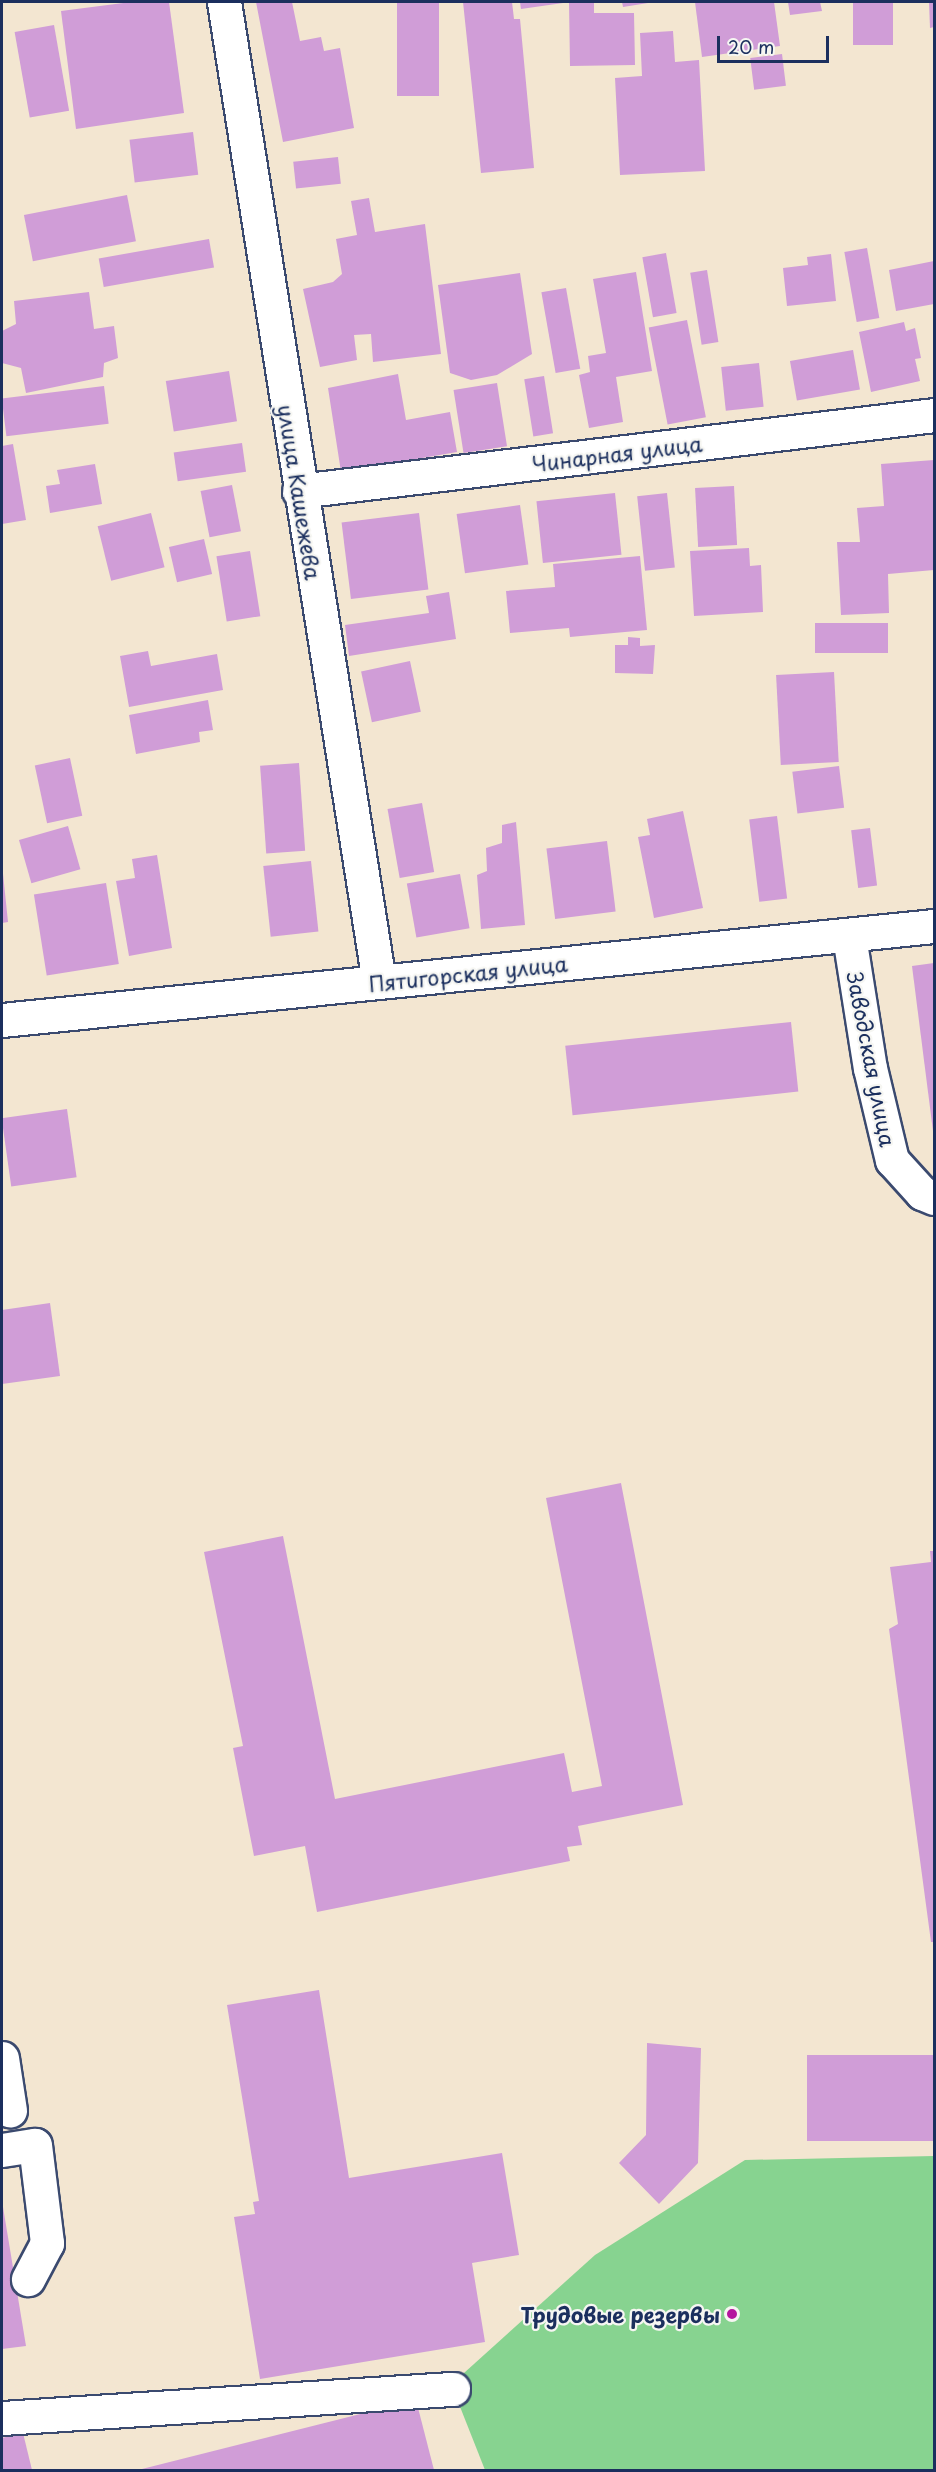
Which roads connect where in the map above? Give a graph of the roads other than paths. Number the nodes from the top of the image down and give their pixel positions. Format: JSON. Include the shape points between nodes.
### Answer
{"nodes":[{"id":1,"x":224,"y":2,"type":"edge"},
{"id":2,"x":934,"y":415,"type":"edge"},
{"id":3,"x":299,"y":491,"type":"junction"},
{"id":4,"x":934,"y":926,"type":"edge"},
{"id":5,"x":849,"y":936,"type":"junction"},
{"id":6,"x":379,"y":982,"type":"junction"},
{"id":7,"x":2,"y":1020,"type":"edge"},
{"id":8,"x":934,"y":1198,"type":"edge"},
{"id":9,"x":2,"y":2058,"type":"edge"},
{"id":10,"x":10,"y":2110,"type":"dead end"},
{"id":11,"x":2,"y":2150,"type":"edge"},
{"id":12,"x":28,"y":2279,"type":"dead end"},
{"id":13,"x":453,"y":2389,"type":"dead end"},
{"id":14,"x":2,"y":2418,"type":"edge"}],
"edges":[{"from":1,"to":3,"type":"street","name":"улица Кашежева"},
{"from":2,"to":3,"type":"street","name":"Чинарная улица"},
{"from":3,"to":6,"type":"street","name":"улица Кашежева"},
{"from":4,"to":5,"type":"street","name":"Пятигорская улица"},
{"from":5,"to":6,"type":"street","name":"Пятигорская улица"},
{"from":5,"to":8,"type":"street","name":"Заводская улица","via":[[870,1068],[892,1160],[922,1193]]},
{"from":6,"to":7,"type":"street","name":"Пятигорская улица"},
{"from":9,"to":10,"type":"street"},
{"from":11,"to":12,"type":"street","via":[[35,2145],[47,2243]]},
{"from":13,"to":14,"type":"street"}]}
